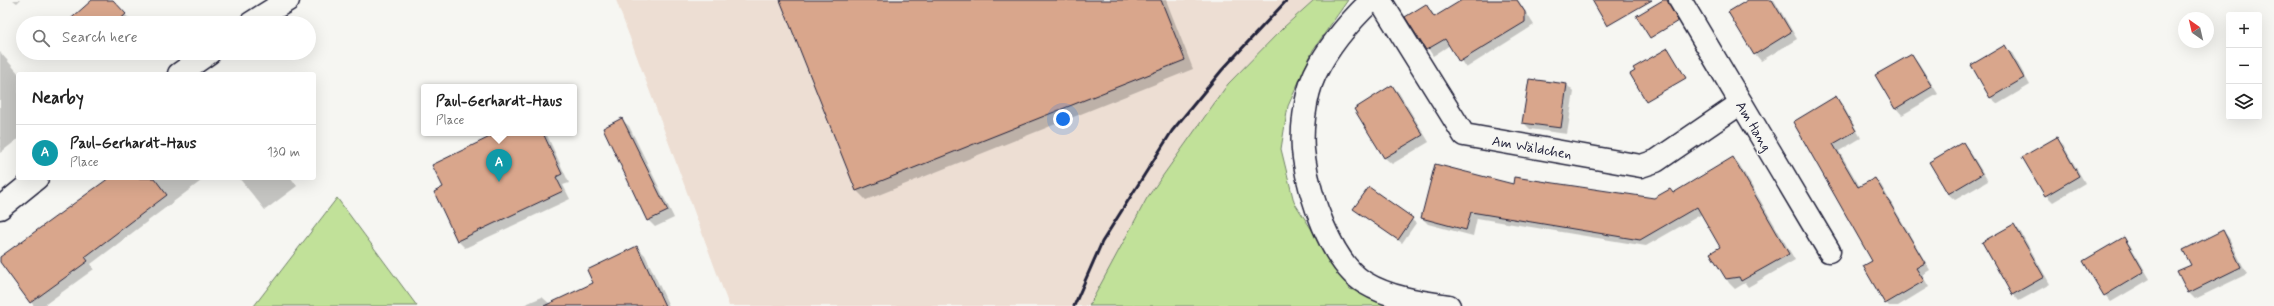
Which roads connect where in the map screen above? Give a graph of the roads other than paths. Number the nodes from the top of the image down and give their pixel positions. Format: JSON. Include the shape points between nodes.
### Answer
{"nodes":[{"id":1,"x":288,"y":0,"type":"edge"},
{"id":2,"x":1372,"y":0,"type":"edge"},
{"id":3,"x":1380,"y":0,"type":"edge"},
{"id":4,"x":1680,"y":0,"type":"edge"},
{"id":5,"x":263,"y":16,"type":"edge"},
{"id":6,"x":199,"y":60,"type":"edge"},
{"id":7,"x":182,"y":72,"type":"edge"},
{"id":8,"x":1741,"y":104,"type":"junction"},
{"id":9,"x":35,"y":180,"type":"edge"},
{"id":10,"x":0,"y":208,"type":"edge"},
{"id":11,"x":1829,"y":251,"type":"dead end"},
{"id":12,"x":1449,"y":306,"type":"edge"}],
"edges":[{"from":1,"to":5,"type":"street"},
{"from":2,"to":12,"type":"street","via":[[1327,54],[1314,75],[1308,96],[1303,157],[1312,195],[1324,230],[1343,261],[1364,283],[1396,297]]},
{"from":3,"to":8,"type":"street","name":"Am Wäldchen","via":[[1464,135],[1641,166],[1656,161]]},
{"from":4,"to":8,"type":"street","name":"Am Hang"},
{"from":6,"to":7,"type":"street"},
{"from":8,"to":11,"type":"street","name":"Am Hang"},
{"from":9,"to":10,"type":"street"}]}
